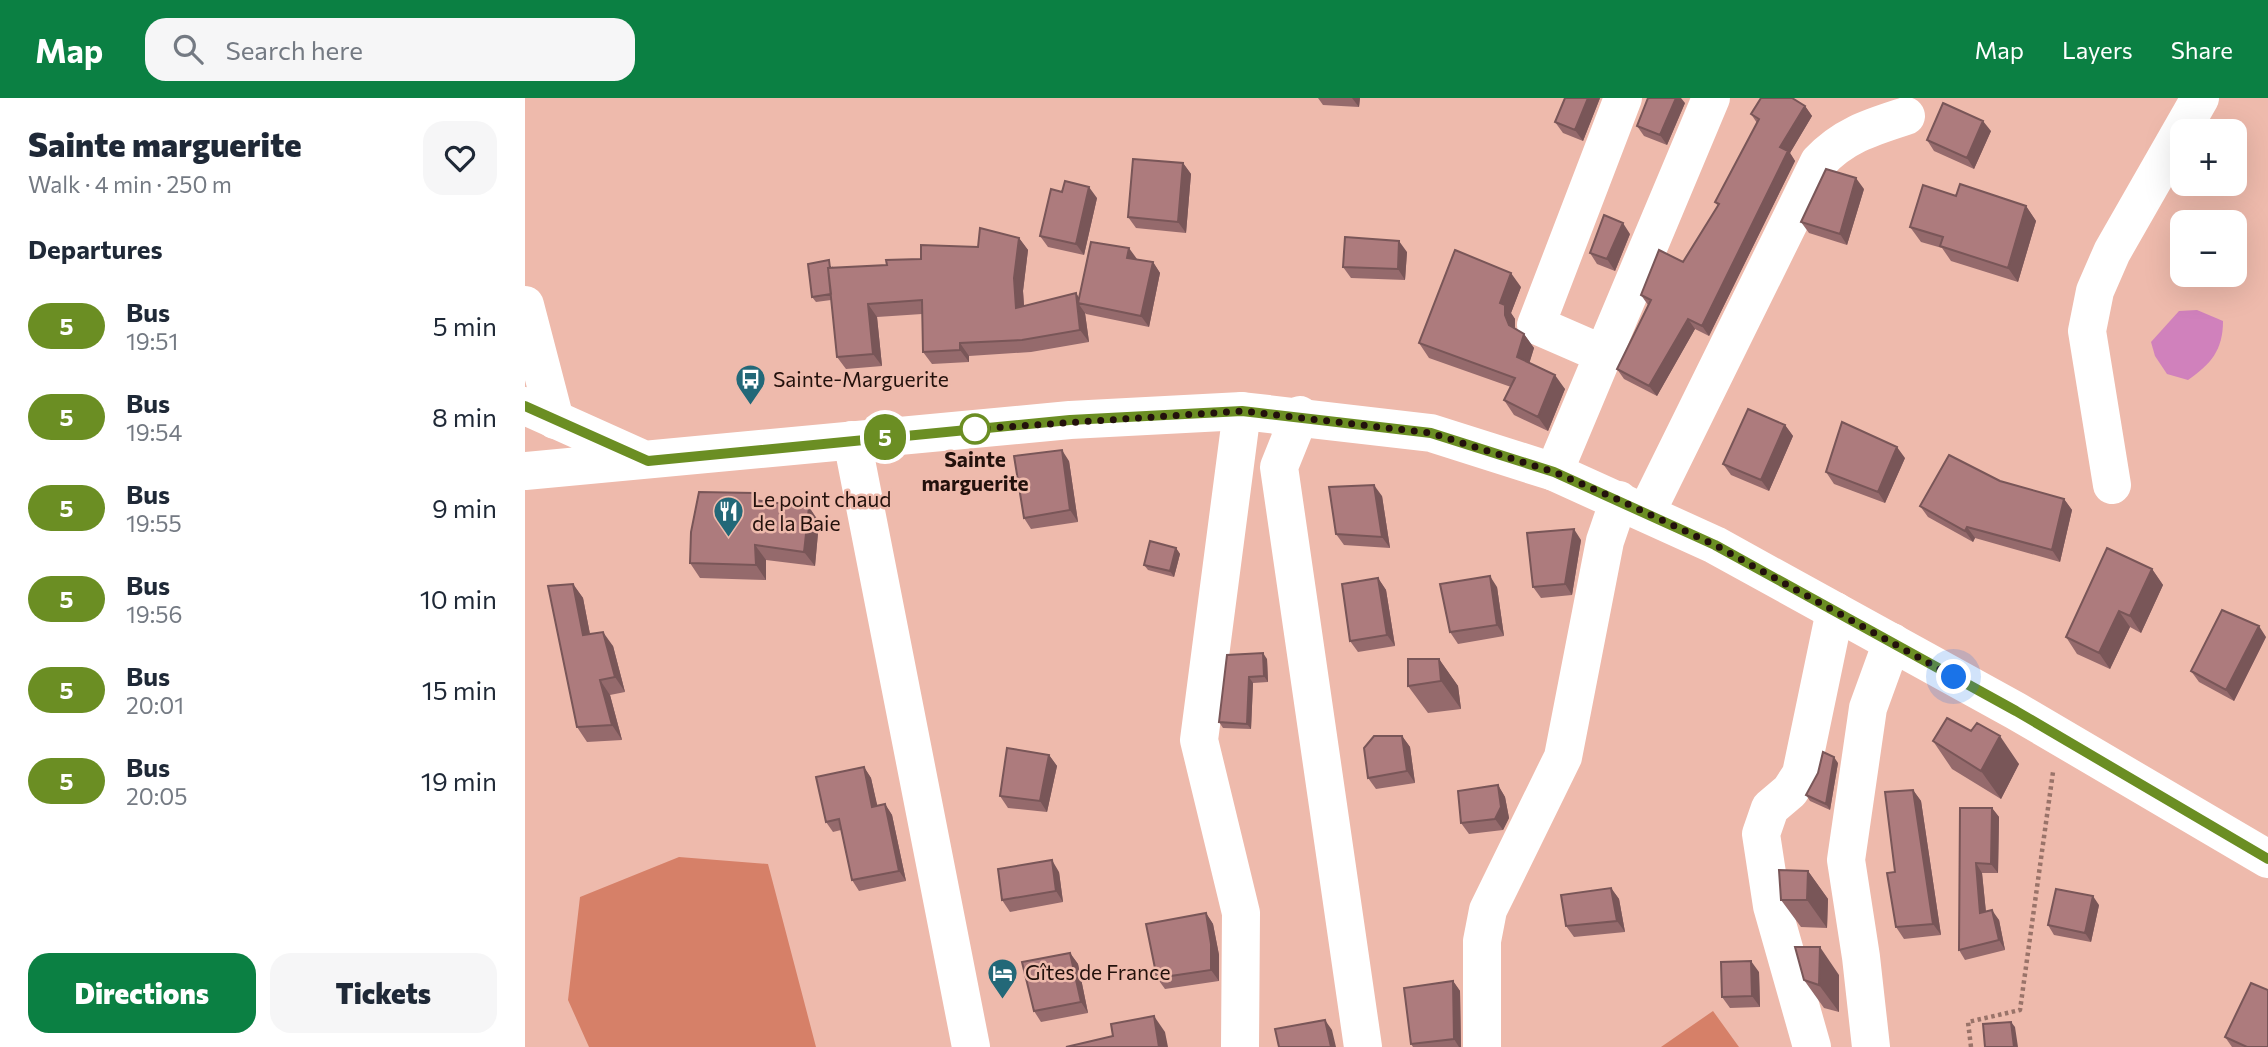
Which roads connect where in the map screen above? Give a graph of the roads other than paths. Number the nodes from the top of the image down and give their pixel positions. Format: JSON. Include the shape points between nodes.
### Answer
{"nodes":[{"id":1,"x":1623,"y":98,"type":"edge"},
{"id":2,"x":1711,"y":98,"type":"edge"},
{"id":3,"x":2200,"y":98,"type":"edge"},
{"id":4,"x":1906,"y":116,"type":"dead end"},
{"id":5,"x":525,"y":305,"type":"edge"},
{"id":6,"x":1605,"y":355,"type":"junction"},
{"id":7,"x":1242,"y":411,"type":"junction"},
{"id":8,"x":540,"y":413,"type":"edge"},
{"id":9,"x":1300,"y":415,"type":"junction"},
{"id":10,"x":852,"y":440,"type":"junction"},
{"id":11,"x":648,"y":461,"type":"junction"},
{"id":12,"x":525,"y":471,"type":"edge"},
{"id":13,"x":1554,"y":472,"type":"junction"},
{"id":14,"x":2112,"y":485,"type":"dead end"},
{"id":15,"x":1632,"y":507,"type":"junction"},
{"id":16,"x":1835,"y":611,"type":"junction"},
{"id":17,"x":1892,"y":642,"type":"junction"},
{"id":18,"x":2268,"y":859,"type":"edge"},
{"id":19,"x":971,"y":1047,"type":"edge"},
{"id":20,"x":1240,"y":1047,"type":"edge"},
{"id":21,"x":1363,"y":1047,"type":"edge"},
{"id":22,"x":1482,"y":1047,"type":"edge"},
{"id":23,"x":1812,"y":1047,"type":"edge"},
{"id":24,"x":1871,"y":1047,"type":"edge"}],
"edges":[{"from":1,"to":6,"type":"street","via":[[1536,325]]},
{"from":2,"to":6,"type":"street"},
{"from":3,"to":14,"type":"street","via":[[2095,291],[2087,331]]},
{"from":4,"to":15,"type":"street","via":[[1852,134],[1819,162]]},
{"from":5,"to":8,"type":"street"},
{"from":6,"to":13,"type":"street"},
{"from":7,"to":9,"type":"street"},
{"from":7,"to":10,"type":"street","via":[[1070,420]]},
{"from":7,"to":20,"type":"street","via":[[1199,740],[1241,912]]},
{"from":8,"to":11,"type":"street"},
{"from":9,"to":13,"type":"street","via":[[1431,433]]},
{"from":9,"to":21,"type":"street","via":[[1279,467]]},
{"from":10,"to":11,"type":"street"},
{"from":10,"to":19,"type":"street"},
{"from":11,"to":12,"type":"street"},
{"from":13,"to":15,"type":"street"},
{"from":15,"to":16,"type":"street","via":[[1715,545]]},
{"from":15,"to":22,"type":"street","via":[[1605,541],[1563,757],[1488,910],[1482,941]]},
{"from":16,"to":17,"type":"street"},
{"from":16,"to":23,"type":"street","via":[[1801,774],[1770,808],[1762,834],[1772,906]]},
{"from":17,"to":18,"type":"street"},
{"from":17,"to":24,"type":"street","via":[[1868,708],[1846,860]]}]}
